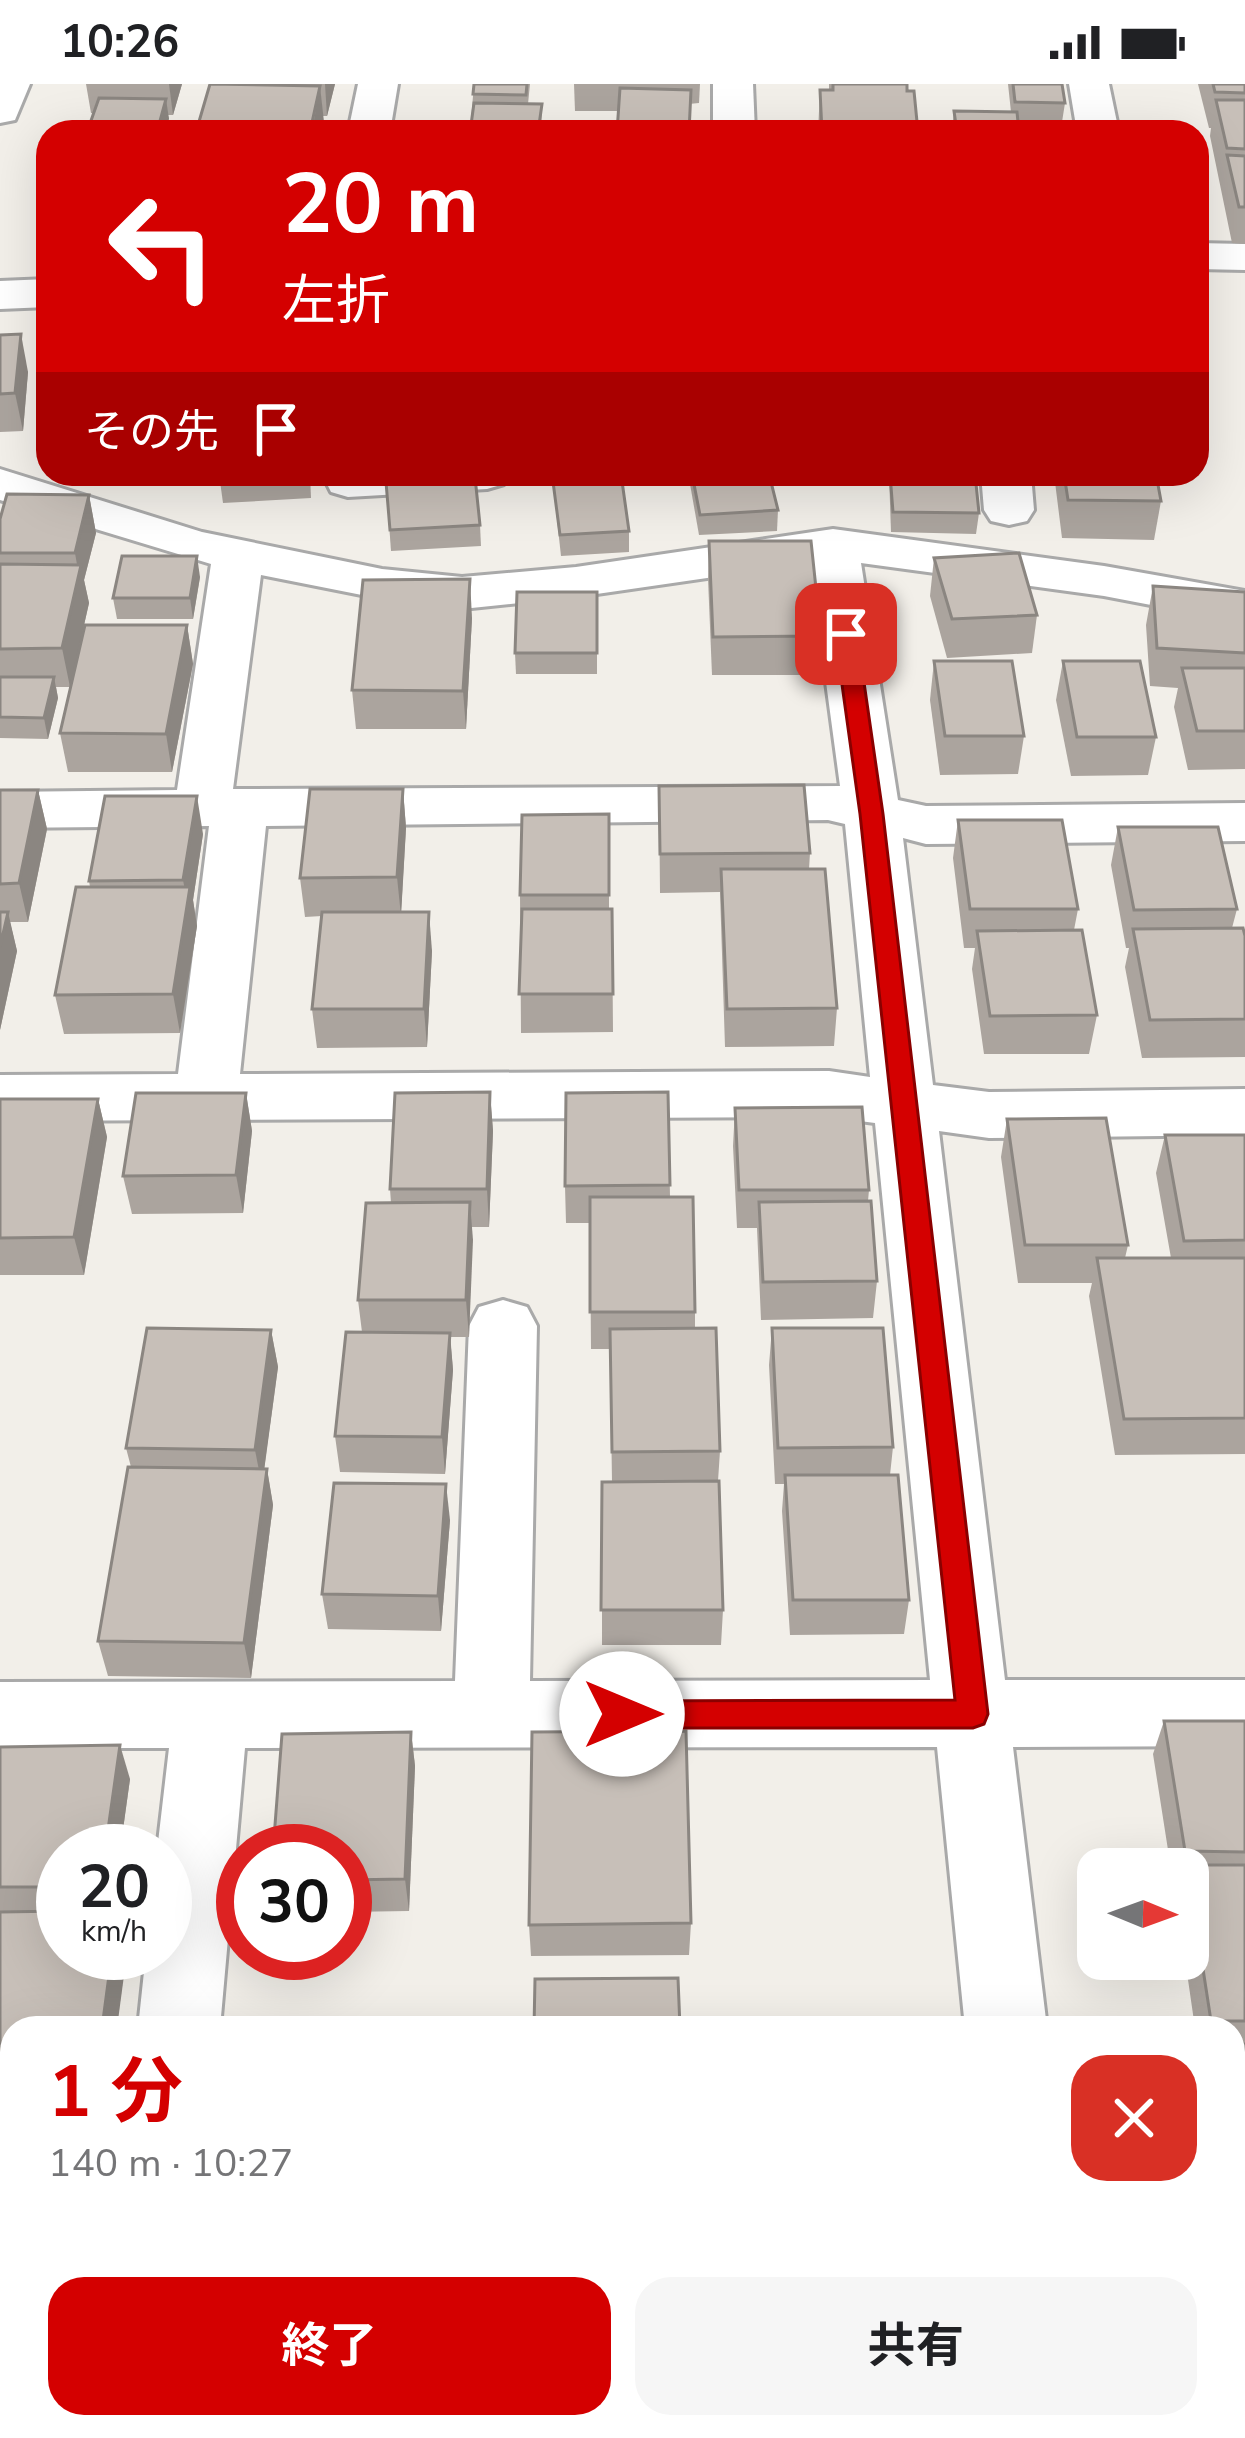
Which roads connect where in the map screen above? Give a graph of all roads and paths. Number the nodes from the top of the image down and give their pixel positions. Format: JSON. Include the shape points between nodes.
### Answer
{"nodes":[{"id":1,"x":10,"y":84,"type":"edge"},
{"id":2,"x":378,"y":84,"type":"edge"},
{"id":3,"x":733,"y":84,"type":"edge"},
{"id":4,"x":1089,"y":84,"type":"edge"},
{"id":5,"x":0,"y":111,"type":"edge"},
{"id":6,"x":371,"y":120,"type":"edge"},
{"id":7,"x":734,"y":120,"type":"edge"},
{"id":8,"x":1096,"y":120,"type":"edge"},
{"id":9,"x":1209,"y":256,"type":"edge"},
{"id":10,"x":1245,"y":257,"type":"edge"},
{"id":11,"x":36,"y":293,"type":"edge"},
{"id":12,"x":0,"y":295,"type":"edge"},
{"id":13,"x":0,"y":484,"type":"edge"},
{"id":14,"x":833,"y":544,"type":"junction"},
{"id":15,"x":238,"y":555,"type":"junction"},
{"id":16,"x":1245,"y":607,"type":"edge"},
{"id":17,"x":221,"y":808,"type":"junction"},
{"id":18,"x":0,"y":810,"type":"edge"},
{"id":19,"x":872,"y":814,"type":"junction"},
{"id":20,"x":1245,"y":822,"type":"edge"},
{"id":21,"x":206,"y":1097,"type":"junction"},
{"id":22,"x":0,"y":1098,"type":"edge"},
{"id":23,"x":903,"y":1104,"type":"junction"},
{"id":24,"x":1245,"y":1112,"type":"edge"},
{"id":25,"x":503,"y":1326,"type":"dead end"},
{"id":26,"x":1245,"y":1713,"type":"edge"},
{"id":27,"x":973,"y":1714,"type":"junction"},
{"id":28,"x":0,"y":1715,"type":"edge"},
{"id":29,"x":210,"y":1715,"type":"junction"},
{"id":30,"x":491,"y":1715,"type":"junction"},
{"id":31,"x":180,"y":2016,"type":"edge"},
{"id":32,"x":1005,"y":2016,"type":"edge"}],
"edges":[{"from":1,"to":5,"type":"street"},
{"from":2,"to":6,"type":"street"},
{"from":3,"to":7,"type":"street"},
{"from":4,"to":8,"type":"street"},
{"from":9,"to":10,"type":"street"},
{"from":11,"to":12,"type":"street"},
{"from":13,"to":15,"type":"street","via":[[119,526]]},
{"from":14,"to":15,"type":"street","via":[[462,593]]},
{"from":14,"to":16,"type":"street"},
{"from":14,"to":19,"type":"street"},
{"from":15,"to":17,"type":"street"},
{"from":17,"to":18,"type":"street"},
{"from":17,"to":19,"type":"street","via":[[828,802]]},
{"from":17,"to":21,"type":"street"},
{"from":19,"to":20,"type":"street","via":[[926,825]]},
{"from":19,"to":23,"type":"street"},
{"from":21,"to":22,"type":"street"},
{"from":21,"to":23,"type":"street","via":[[829,1094]]},
{"from":23,"to":24,"type":"street","via":[[989,1115]]},
{"from":23,"to":27,"type":"street"},
{"from":25,"to":30,"type":"street"},
{"from":26,"to":27,"type":"street"},
{"from":27,"to":30,"type":"street"},
{"from":27,"to":32,"type":"street"},
{"from":28,"to":29,"type":"street"},
{"from":29,"to":30,"type":"street"},
{"from":29,"to":31,"type":"street"}]}
